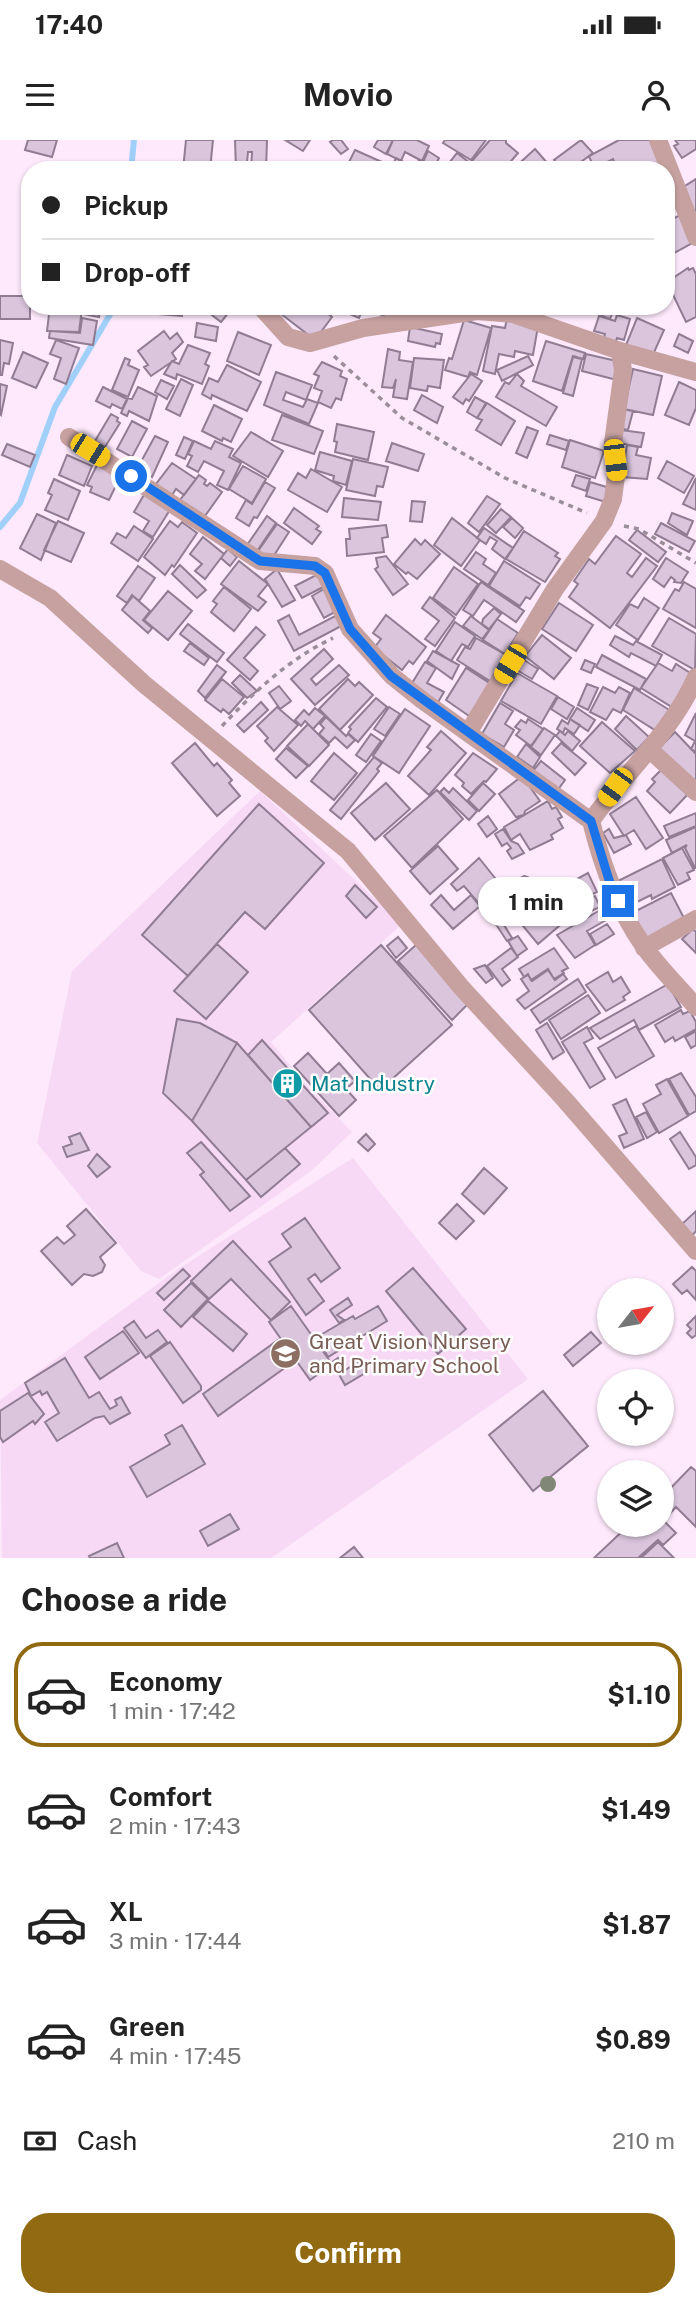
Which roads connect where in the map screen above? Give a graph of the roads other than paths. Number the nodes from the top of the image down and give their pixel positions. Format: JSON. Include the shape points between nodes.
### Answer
{"nodes":[{"id":1,"x":658,"y":140,"type":"edge"},
{"id":2,"x":666,"y":161,"type":"edge"},
{"id":3,"x":675,"y":184,"type":"edge"},
{"id":4,"x":695,"y":235,"type":"edge"},
{"id":5,"x":268,"y":315,"type":"edge"},
{"id":6,"x":450,"y":315,"type":"edge"},
{"id":7,"x":516,"y":315,"type":"edge"},
{"id":8,"x":620,"y":351,"type":"junction"},
{"id":9,"x":696,"y":372,"type":"edge"},
{"id":10,"x":69,"y":437,"type":"dead end"},
{"id":11,"x":0,"y":569,"type":"edge"},
{"id":12,"x":694,"y":689,"type":"edge"},
{"id":13,"x":468,"y":733,"type":"junction"},
{"id":14,"x":650,"y":750,"type":"junction"},
{"id":15,"x":696,"y":792,"type":"edge"},
{"id":16,"x":591,"y":821,"type":"junction"},
{"id":17,"x":696,"y":919,"type":"edge"},
{"id":18,"x":644,"y":948,"type":"junction"},
{"id":19,"x":696,"y":1007,"type":"edge"},
{"id":20,"x":696,"y":1251,"type":"edge"}],
"edges":[{"from":1,"to":2,"type":"street"},
{"from":3,"to":4,"type":"street"},
{"from":5,"to":6,"type":"street","via":[[288,337],[304,342]]},
{"from":7,"to":8,"type":"street"},
{"from":8,"to":9,"type":"street"},
{"from":8,"to":13,"type":"street","via":[[623,370],[613,443],[617,476],[613,499],[604,521],[555,589]]},
{"from":10,"to":13,"type":"street","via":[[260,561],[315,566],[325,573],[350,629],[391,676]]},
{"from":11,"to":20,"type":"street","via":[[50,598],[144,684],[348,851],[461,987]]},
{"from":12,"to":14,"type":"street"},
{"from":13,"to":16,"type":"street"},
{"from":14,"to":15,"type":"street"},
{"from":14,"to":16,"type":"street"},
{"from":16,"to":18,"type":"street","via":[[609,880]]},
{"from":17,"to":18,"type":"street"},
{"from":18,"to":19,"type":"street"}]}
